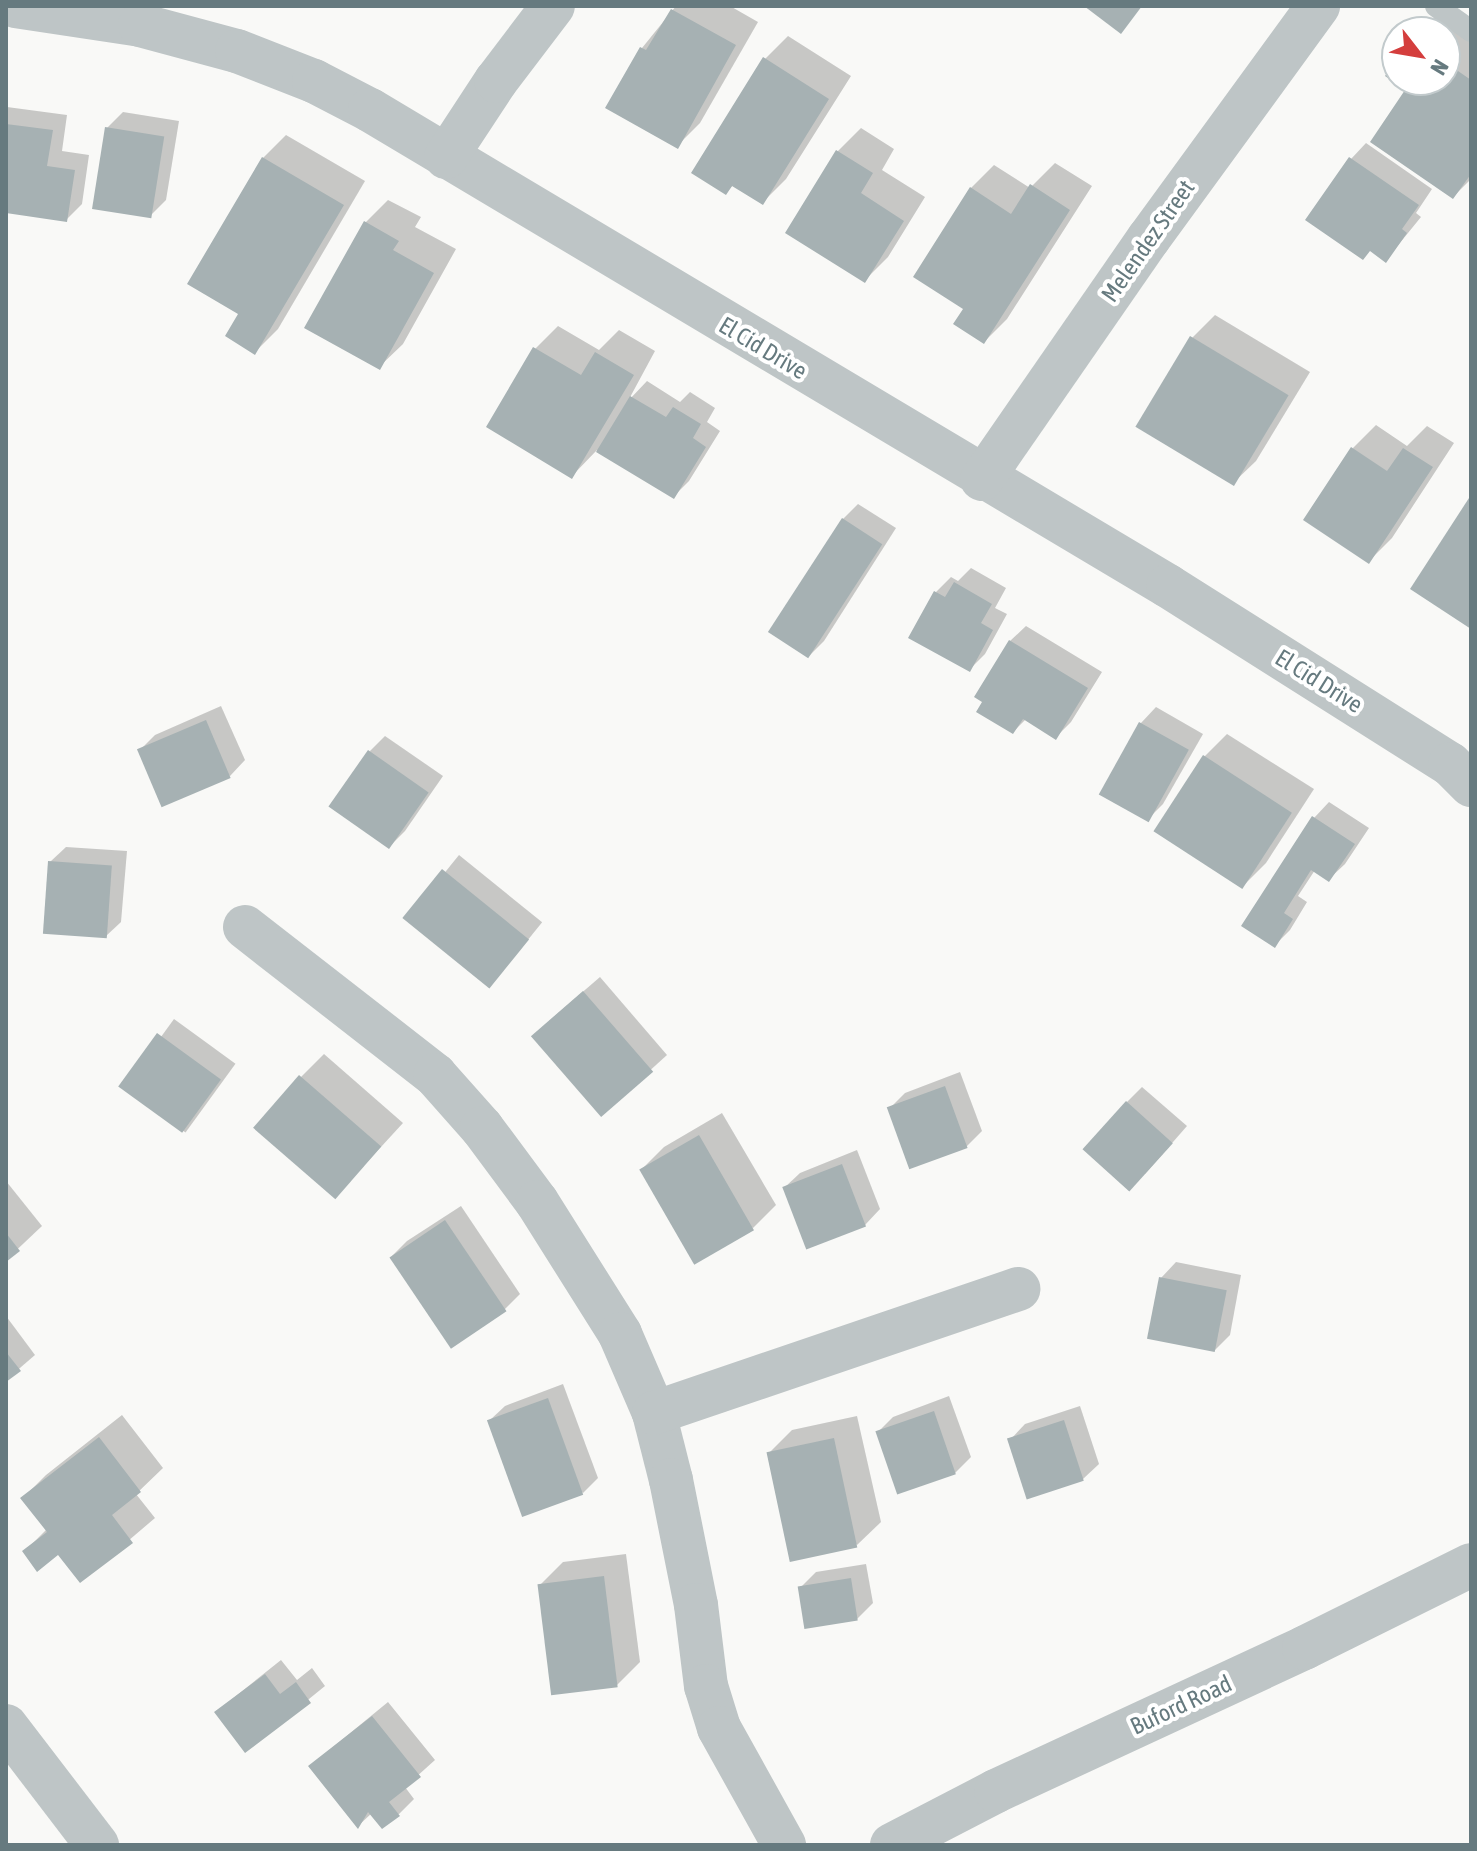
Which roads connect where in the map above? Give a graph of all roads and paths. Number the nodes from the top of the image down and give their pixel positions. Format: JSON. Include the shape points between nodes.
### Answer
{"nodes":[{"id":1,"x":15,"y":6,"type":"edge"},
{"id":2,"x":553,"y":6,"type":"edge"},
{"id":3,"x":1318,"y":6,"type":"edge"},
{"id":4,"x":1436,"y":6,"type":"edge"},
{"id":5,"x":1471,"y":31,"type":"edge"},
{"id":6,"x":446,"y":157,"type":"junction"},
{"id":7,"x":982,"y":479,"type":"junction"},
{"id":8,"x":1471,"y":785,"type":"edge"},
{"id":9,"x":245,"y":927,"type":"dead end"},
{"id":10,"x":1019,"y":1289,"type":"dead end"},
{"id":11,"x":654,"y":1413,"type":"junction"},
{"id":12,"x":1471,"y":1565,"type":"edge"},
{"id":13,"x":6,"y":1726,"type":"edge"},
{"id":14,"x":97,"y":1845,"type":"edge"},
{"id":15,"x":784,"y":1845,"type":"edge"},
{"id":16,"x":892,"y":1845,"type":"edge"}],
"edges":[{"from":1,"to":6,"type":"street","name":"El Cid Drive","via":[[140,25],[237,51],[314,81]]},
{"from":2,"to":6,"type":"street"},
{"from":3,"to":7,"type":"street","name":"Melendez Street"},
{"from":4,"to":5,"type":"lane"},
{"from":6,"to":7,"type":"street","name":"El Cid Drive"},
{"from":7,"to":8,"type":"street","name":"El Cid Drive","via":[[1168,586],[1450,764]]},
{"from":9,"to":11,"type":"street","via":[[435,1075],[482,1128],[537,1202],[620,1334]]},
{"from":10,"to":11,"type":"street"},
{"from":11,"to":15,"type":"street","via":[[696,1605],[706,1686],[719,1728]]},
{"from":12,"to":16,"type":"street","name":"Buford Road"},
{"from":13,"to":14,"type":"street"}]}
